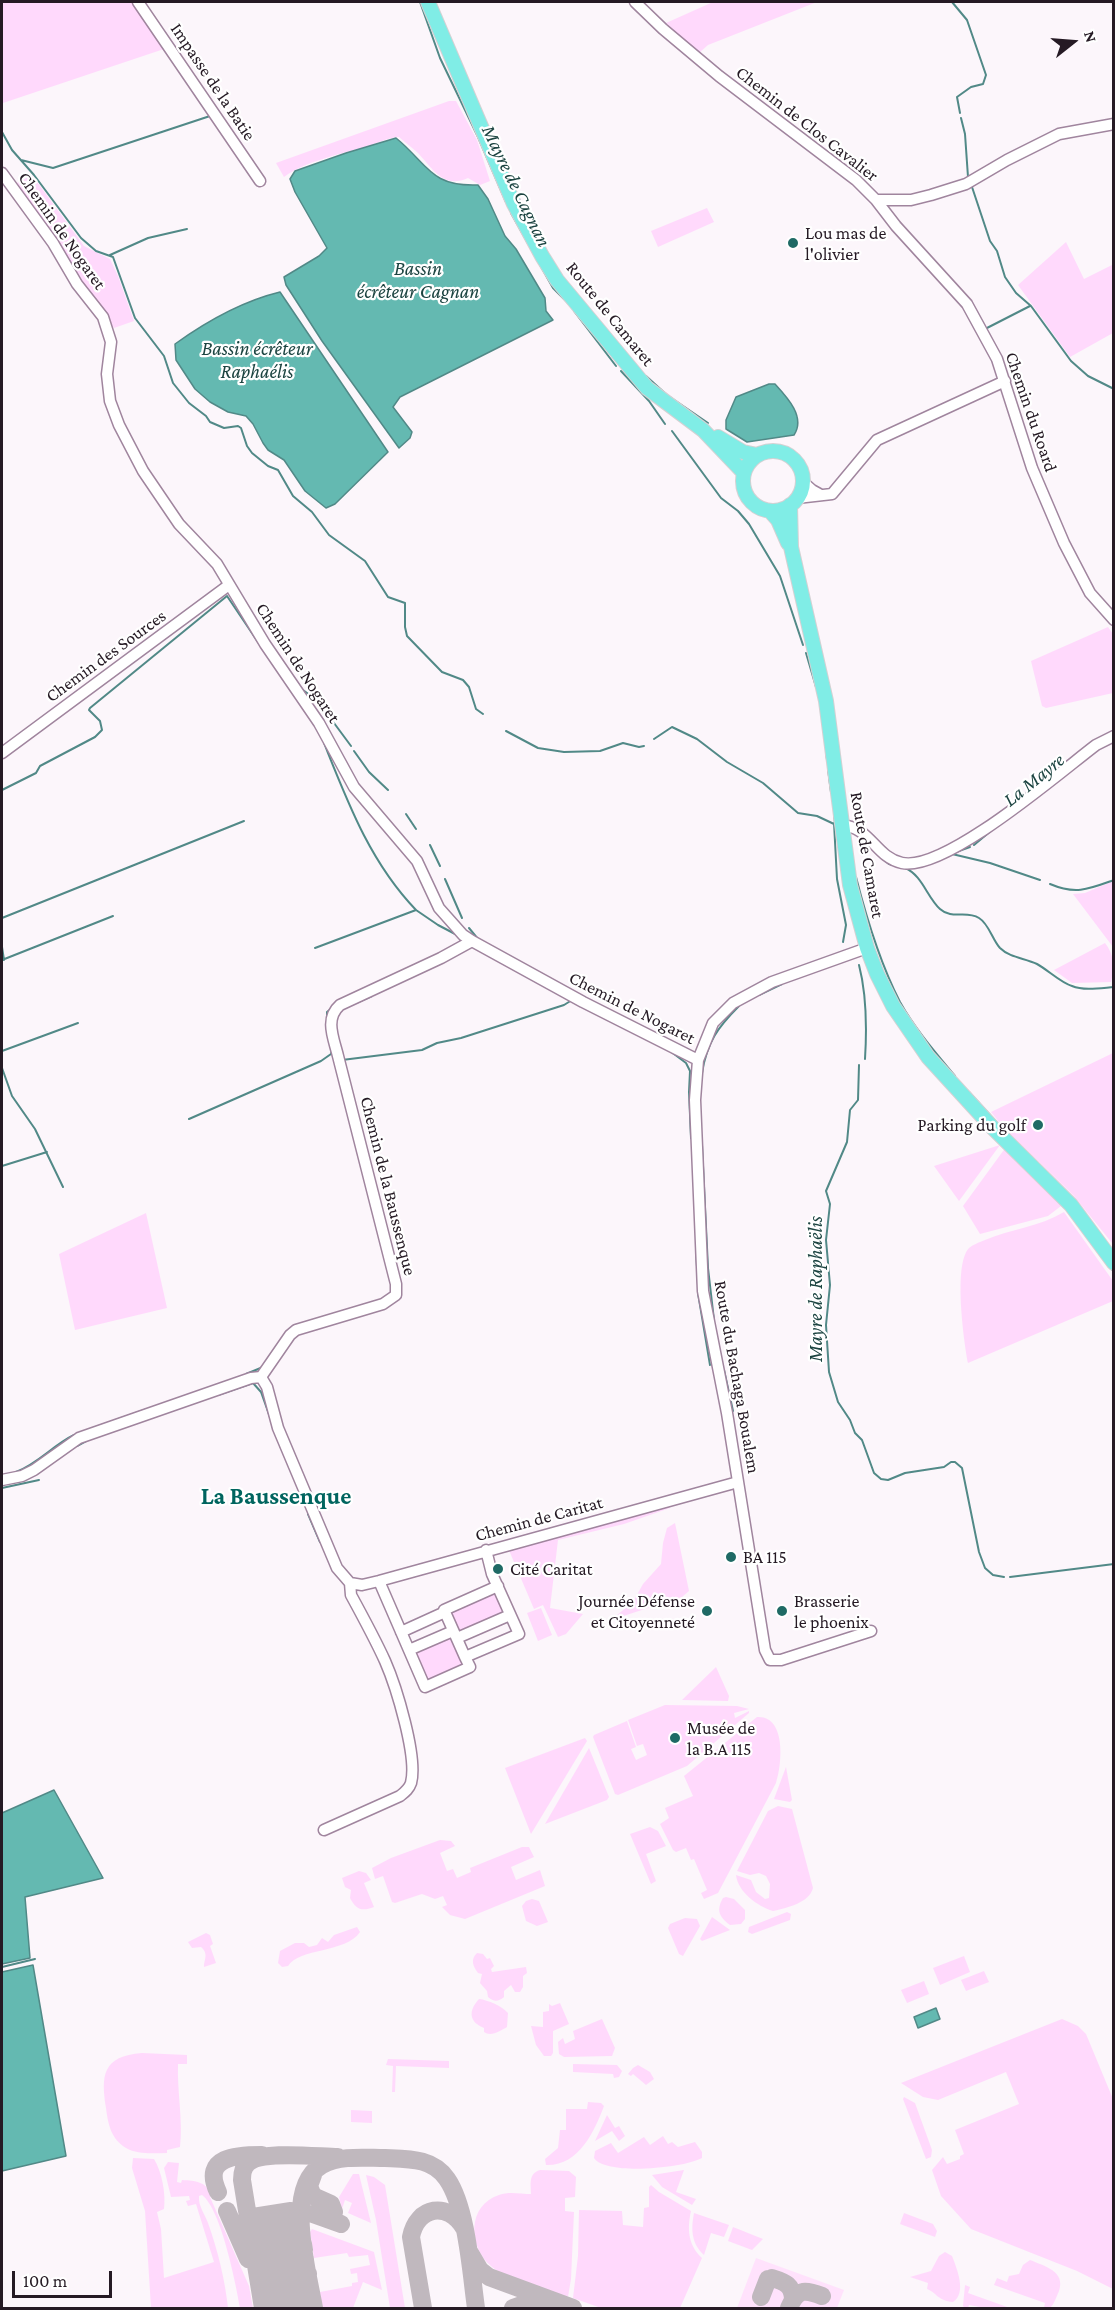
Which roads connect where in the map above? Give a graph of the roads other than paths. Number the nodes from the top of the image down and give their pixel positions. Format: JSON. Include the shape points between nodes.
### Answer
{"nodes":[{"id":1,"x":138,"y":2,"type":"edge"},
{"id":2,"x":428,"y":2,"type":"edge"},
{"id":3,"x":635,"y":2,"type":"edge"},
{"id":4,"x":1113,"y":124,"type":"edge"},
{"id":5,"x":2,"y":173,"type":"edge"},
{"id":6,"x":260,"y":181,"type":"dead end"},
{"id":7,"x":876,"y":200,"type":"junction"},
{"id":8,"x":1005,"y":381,"type":"junction"},
{"id":9,"x":704,"y":430,"type":"junction"},
{"id":10,"x":757,"y":455,"type":"junction"},
{"id":11,"x":744,"y":473,"type":"junction"},
{"id":12,"x":803,"y":482,"type":"junction"},
{"id":13,"x":824,"y":496,"type":"junction"},
{"id":14,"x":793,"y":501,"type":"junction"},
{"id":15,"x":770,"y":511,"type":"junction"},
{"id":16,"x":791,"y":548,"type":"junction"},
{"id":17,"x":229,"y":585,"type":"junction"},
{"id":18,"x":1113,"y":620,"type":"edge"},
{"id":19,"x":1113,"y":736,"type":"edge"},
{"id":20,"x":2,"y":753,"type":"edge"},
{"id":21,"x":842,"y":834,"type":"junction"},
{"id":22,"x":472,"y":941,"type":"junction"},
{"id":23,"x":867,"y":948,"type":"junction"},
{"id":24,"x":698,"y":1060,"type":"junction"},
{"id":25,"x":1113,"y":1263,"type":"edge"},
{"id":26,"x":261,"y":1377,"type":"junction"},
{"id":27,"x":2,"y":1480,"type":"edge"},
{"id":28,"x":738,"y":1482,"type":"junction"},
{"id":29,"x":486,"y":1550,"type":"junction"},
{"id":30,"x":379,"y":1581,"type":"junction"},
{"id":31,"x":350,"y":1583,"type":"junction"},
{"id":32,"x":498,"y":1586,"type":"junction"},
{"id":33,"x":445,"y":1612,"type":"junction"},
{"id":34,"x":510,"y":1615,"type":"junction"},
{"id":35,"x":871,"y":1631,"type":"dead end"},
{"id":36,"x":401,"y":1632,"type":"junction"},
{"id":37,"x":455,"y":1634,"type":"junction"},
{"id":38,"x":409,"y":1650,"type":"junction"},
{"id":39,"x":465,"y":1657,"type":"junction"},
{"id":40,"x":324,"y":1830,"type":"dead end"}],
"edges":[{"from":1,"to":6,"type":"street","name":"Impasse de la Batie"},
{"from":2,"to":9,"type":"main road","name":"Route de Camaret","via":[[501,174],[557,280],[647,388]]},
{"from":3,"to":7,"type":"street","name":"Chemin de Clos Cavalier","via":[[719,76],[856,180]]},
{"from":4,"to":7,"type":"street","name":"Chemin de Clos Cavalier","via":[[1059,134],[966,184],[911,200]]},
{"from":5,"to":17,"type":"street","name":"Chemin de Nogaret","via":[[103,317],[111,342],[107,374],[110,401],[143,471],[178,524],[217,564]]},
{"from":7,"to":8,"type":"street","name":"Chemin du Roard","via":[[967,304]]},
{"from":8,"to":13,"type":"street","via":[[877,440],[838,489]]},
{"from":8,"to":18,"type":"street","name":"Chemin du Roard","via":[[1032,468],[1064,543],[1090,593]]},
{"from":9,"to":10,"type":"main road","name":"Route de Camaret","via":[[743,452]]},
{"from":9,"to":11,"type":"main road","name":"Route de Camaret"},
{"from":10,"to":11,"type":"main road"},
{"from":10,"to":12,"type":"main road","name":"Route de Camaret","via":[[771,451],[786,454],[798,464]]},
{"from":11,"to":15,"type":"main road","name":"Route de Camaret","via":[[745,490],[752,502]]},
{"from":12,"to":13,"type":"street"},
{"from":12,"to":14,"type":"main road","name":"Route de Camaret"},
{"from":13,"to":14,"type":"street"},
{"from":14,"to":15,"type":"main road"},
{"from":14,"to":16,"type":"main road","name":"Route de Camaret"},
{"from":15,"to":16,"type":"main road","name":"Route de Camaret"},
{"from":16,"to":21,"type":"main road","name":"Route de Camaret","via":[[826,701]]},
{"from":17,"to":20,"type":"street","name":"Chemin des Sources"},
{"from":17,"to":22,"type":"street","name":"Chemin de Nogaret","via":[[319,723],[354,787],[417,861],[446,917]]},
{"from":19,"to":21,"type":"street","via":[[968,842],[914,864],[890,859],[868,836],[851,826]]},
{"from":21,"to":23,"type":"main road","name":"Route de Camaret","via":[[850,885]]},
{"from":22,"to":24,"type":"street","name":"Chemin de Nogaret"},
{"from":22,"to":26,"type":"street","name":"Chemin de la Baussenque","via":[[334,1010],[330,1022],[396,1295],[383,1304],[296,1330]]},
{"from":23,"to":24,"type":"street","name":"Route du Bachaga Boualem","via":[[772,982],[733,1003],[713,1023]]},
{"from":23,"to":25,"type":"main road","name":"Route de Camaret","via":[[884,991],[915,1041],[955,1088],[1071,1205]]},
{"from":24,"to":28,"type":"street","name":"Route du Bachaga Boualem","via":[[695,1100],[704,1291]]},
{"from":26,"to":27,"type":"street","via":[[98,1431],[63,1448],[34,1470]]},
{"from":26,"to":31,"type":"street","via":[[278,1428],[337,1568]]},
{"from":28,"to":29,"type":"street","name":"Chemin de Caritat"},
{"from":28,"to":35,"type":"street","name":"Route du Bachaga Boualem","via":[[765,1650],[771,1660]]},
{"from":29,"to":30,"type":"street","name":"Chemin de Caritat"},
{"from":29,"to":32,"type":"street"},
{"from":30,"to":31,"type":"street","name":"Chemin de Caritat"},
{"from":30,"to":36,"type":"street"},
{"from":31,"to":40,"type":"street","via":[[351,1595],[393,1683],[409,1745],[412,1782],[400,1796]]},
{"from":32,"to":33,"type":"street"},
{"from":32,"to":34,"type":"street"},
{"from":33,"to":36,"type":"street"},
{"from":33,"to":37,"type":"street"},
{"from":34,"to":37,"type":"street"},
{"from":34,"to":39,"type":"street","via":[[519,1634]]},
{"from":36,"to":38,"type":"street"},
{"from":37,"to":38,"type":"street"},
{"from":37,"to":39,"type":"street"},
{"from":38,"to":39,"type":"street","via":[[425,1687],[470,1667]]}]}
